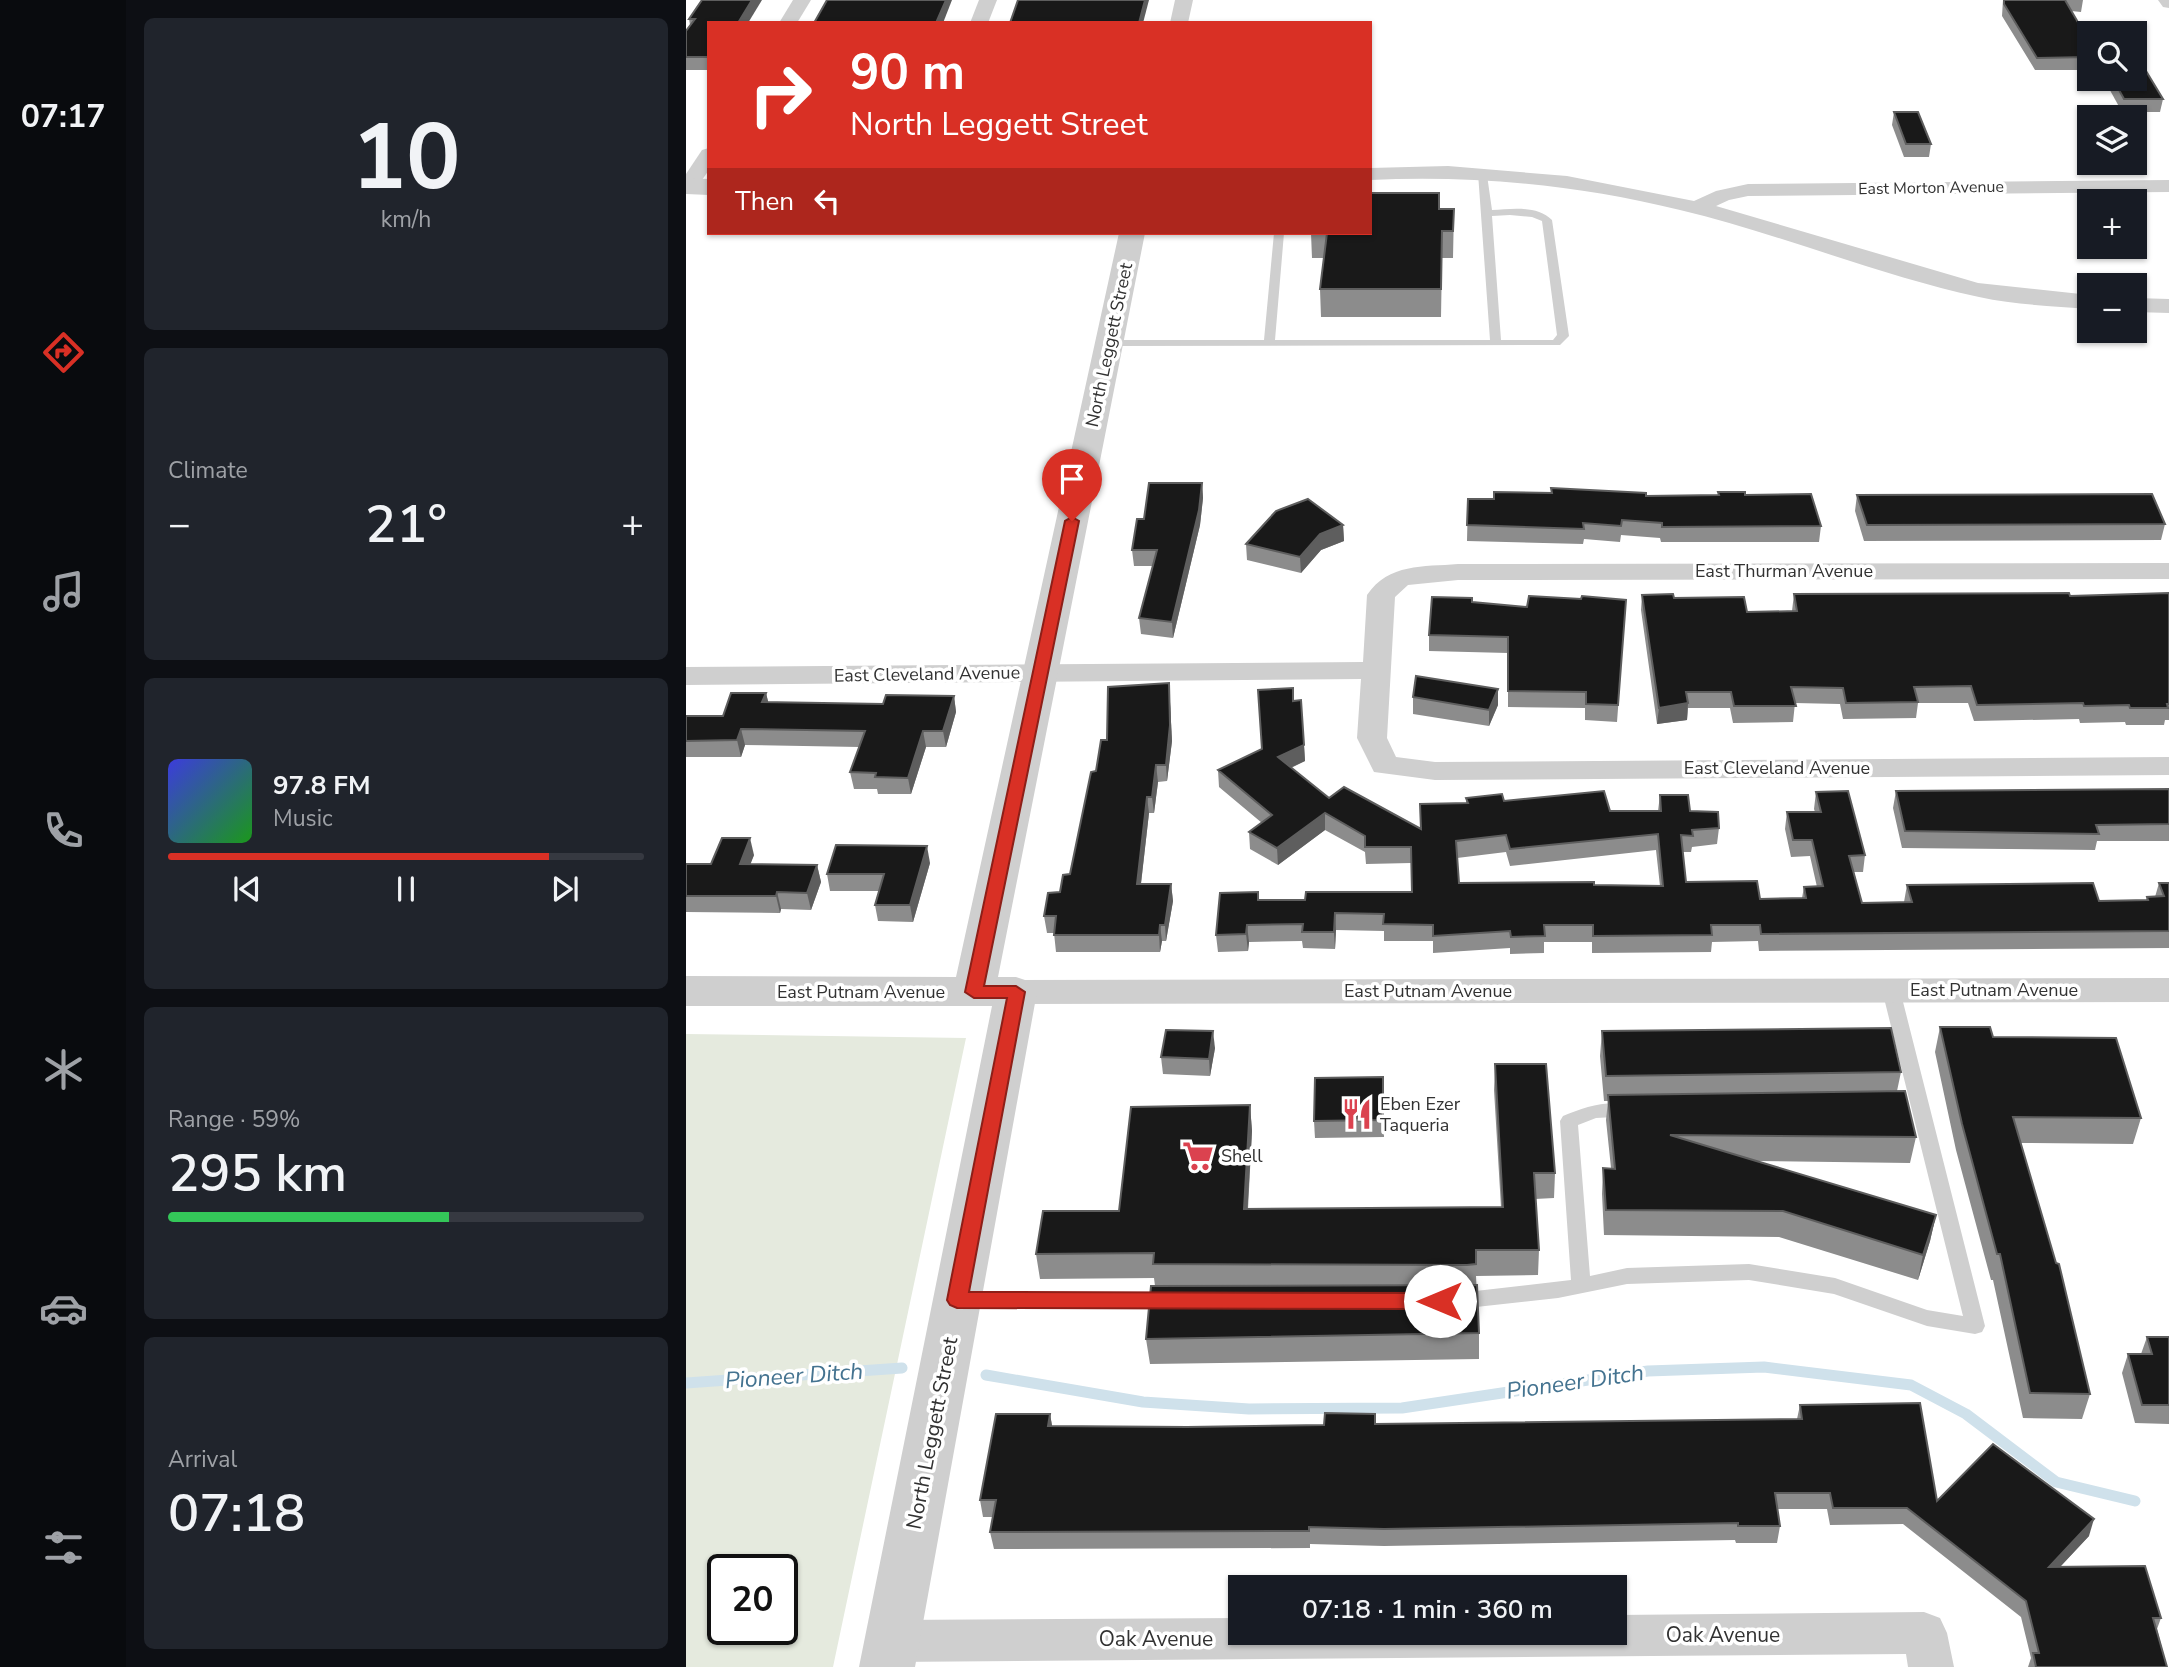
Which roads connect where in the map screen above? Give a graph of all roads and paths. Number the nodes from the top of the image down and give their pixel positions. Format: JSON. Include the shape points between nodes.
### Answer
{"nodes":[{"id":1,"x":802,"y":0,"type":"edge"},
{"id":2,"x":988,"y":0,"type":"edge"},
{"id":3,"x":1184,"y":0,"type":"edge"},
{"id":4,"x":789,"y":21,"type":"edge"},
{"id":5,"x":980,"y":21,"type":"edge"},
{"id":6,"x":1179,"y":21,"type":"edge"},
{"id":7,"x":707,"y":158,"type":"edge"},
{"id":8,"x":1372,"y":174,"type":"edge"},
{"id":9,"x":1482,"y":174,"type":"junction"},
{"id":10,"x":2169,"y":186,"type":"edge"},
{"id":11,"x":694,"y":187,"type":"edge"},
{"id":12,"x":1696,"y":208,"type":"junction"},
{"id":13,"x":1487,"y":213,"type":"junction"},
{"id":14,"x":1132,"y":235,"type":"edge"},
{"id":15,"x":1279,"y":235,"type":"edge"},
{"id":16,"x":2077,"y":301,"type":"edge"},
{"id":17,"x":2147,"y":305,"type":"edge"},
{"id":18,"x":2169,"y":306,"type":"edge"},
{"id":19,"x":1109,"y":343,"type":"junction"},
{"id":20,"x":1269,"y":343,"type":"junction"},
{"id":21,"x":1496,"y":344,"type":"junction"},
{"id":22,"x":2169,"y":571,"type":"edge"},
{"id":23,"x":1377,"y":670,"type":"junction"},
{"id":24,"x":1040,"y":673,"type":"junction"},
{"id":25,"x":686,"y":676,"type":"edge"},
{"id":26,"x":2169,"y":766,"type":"edge"},
{"id":27,"x":1891,"y":990,"type":"junction"},
{"id":28,"x":2169,"y":990,"type":"edge"},
{"id":29,"x":686,"y":991,"type":"edge"},
{"id":30,"x":995,"y":992,"type":"junction"},
{"id":31,"x":1896,"y":1107,"type":"edge"},
{"id":32,"x":1920,"y":1107,"type":"junction"},
{"id":33,"x":1647,"y":1110,"type":"edge"},
{"id":34,"x":1581,"y":1286,"type":"junction"},
{"id":35,"x":957,"y":1300,"type":"junction"},
{"id":36,"x":1191,"y":1300,"type":"edge"},
{"id":37,"x":1440,"y":1301,"type":"edge"},
{"id":38,"x":1928,"y":1650,"type":"edge"},
{"id":39,"x":889,"y":1654,"type":"edge"}],
"edges":[{"from":1,"to":4,"type":"street"},
{"from":2,"to":5,"type":"street"},
{"from":3,"to":6,"type":"street"},
{"from":7,"to":11,"type":"street"},
{"from":8,"to":9,"type":"street"},
{"from":9,"to":12,"type":"street","via":[[1554,181]]},
{"from":9,"to":13,"type":"lane"},
{"from":10,"to":12,"type":"street","name":"East Morton Avenue","via":[[1748,190]]},
{"from":12,"to":16,"type":"street","via":[[1981,290]]},
{"from":13,"to":21,"type":"lane"},
{"from":13,"to":21,"type":"lane","via":[[1533,214],[1547,220],[1563,336],[1556,343]]},
{"from":14,"to":19,"type":"street","name":"North Leggett Street"},
{"from":15,"to":20,"type":"lane"},
{"from":17,"to":18,"type":"street"},
{"from":19,"to":20,"type":"lane"},
{"from":19,"to":24,"type":"street","name":"North Leggett Street"},
{"from":20,"to":21,"type":"lane"},
{"from":22,"to":23,"type":"street","name":"East Thurman Avenue","via":[[1458,572],[1400,578],[1381,594]]},
{"from":23,"to":24,"type":"street","name":"East Cleveland Avenue"},
{"from":23,"to":26,"type":"street","name":"East Cleveland Avenue","via":[[1372,738],[1385,765],[1435,771]]},
{"from":24,"to":25,"type":"street","name":"East Cleveland Avenue"},
{"from":24,"to":30,"type":"street","name":"North Leggett Street"},
{"from":27,"to":28,"type":"street","name":"East Putnam Avenue"},
{"from":27,"to":30,"type":"street","name":"East Putnam Avenue"},
{"from":27,"to":32,"type":"lane"},
{"from":29,"to":30,"type":"street","name":"East Putnam Avenue"},
{"from":30,"to":35,"type":"street","name":"North Leggett Street"},
{"from":31,"to":32,"type":"lane"},
{"from":32,"to":34,"type":"lane","via":[[1975,1326],[1927,1318],[1835,1286],[1749,1272],[1627,1276]]},
{"from":33,"to":34,"type":"lane","via":[[1594,1111],[1569,1121]]},
{"from":34,"to":37,"type":"lane"},
{"from":35,"to":36,"type":"lane"},
{"from":35,"to":39,"type":"street","name":"North Leggett Street"},
{"from":38,"to":39,"type":"street","name":"Oak Avenue"}]}
